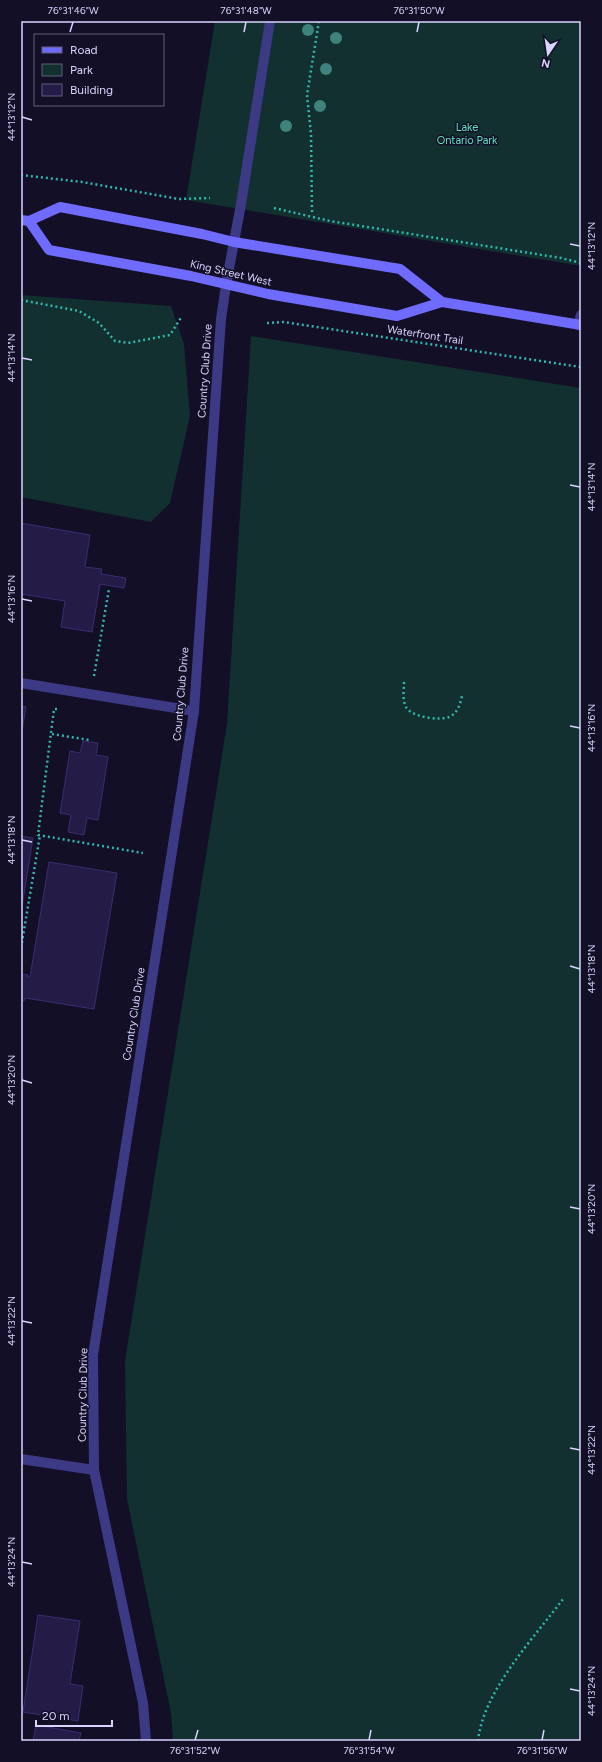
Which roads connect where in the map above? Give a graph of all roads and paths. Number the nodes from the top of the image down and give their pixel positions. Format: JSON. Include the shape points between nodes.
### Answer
{"nodes":[{"id":1,"x":270,"y":21,"type":"edge"},
{"id":2,"x":319,"y":21,"type":"edge"},
{"id":3,"x":21,"y":175,"type":"edge"},
{"id":4,"x":210,"y":198,"type":"dead end"},
{"id":5,"x":274,"y":208,"type":"dead end"},
{"id":6,"x":312,"y":212,"type":"dead end"},
{"id":7,"x":25,"y":221,"type":"edge"},
{"id":8,"x":234,"y":242,"type":"junction"},
{"id":9,"x":581,"y":263,"type":"edge"},
{"id":10,"x":226,"y":286,"type":"junction"},
{"id":11,"x":21,"y":300,"type":"edge"},
{"id":12,"x":442,"y":302,"type":"junction"},
{"id":13,"x":182,"y":316,"type":"dead end"},
{"id":14,"x":580,"y":321,"type":"edge"},
{"id":15,"x":267,"y":323,"type":"dead end"},
{"id":16,"x":581,"y":367,"type":"edge"},
{"id":17,"x":109,"y":589,"type":"dead end"},
{"id":18,"x":404,"y":682,"type":"dead end"},
{"id":19,"x":21,"y":684,"type":"edge"},
{"id":20,"x":91,"y":694,"type":"junction"},
{"id":21,"x":462,"y":696,"type":"dead end"},
{"id":22,"x":61,"y":710,"type":"dead end"},
{"id":23,"x":194,"y":711,"type":"junction"},
{"id":24,"x":52,"y":734,"type":"junction"},
{"id":25,"x":89,"y":740,"type":"dead end"},
{"id":26,"x":40,"y":835,"type":"junction"},
{"id":27,"x":143,"y":853,"type":"dead end"},
{"id":28,"x":21,"y":948,"type":"edge"},
{"id":29,"x":21,"y":1459,"type":"edge"},
{"id":30,"x":94,"y":1470,"type":"junction"},
{"id":31,"x":563,"y":1599,"type":"dead end"},
{"id":32,"x":146,"y":1741,"type":"edge"},
{"id":33,"x":478,"y":1741,"type":"edge"}],
"edges":[{"from":1,"to":8,"type":"street","name":"Country Club Drive"},
{"from":2,"to":6,"type":"path","via":[[307,95],[311,134]]},
{"from":3,"to":4,"type":"path","via":[[82,182],[179,199]]},
{"from":5,"to":9,"type":"path","via":[[330,221]]},
{"from":7,"to":8,"type":"main road","name":"King Street West","via":[[60,207]]},
{"from":7,"to":10,"type":"main road","name":"King Street West","via":[[49,250],[192,276]]},
{"from":8,"to":10,"type":"street","name":"Country Club Drive"},
{"from":8,"to":12,"type":"main road","name":"King Street West","via":[[400,269]]},
{"from":10,"to":12,"type":"main road","name":"King Street West","via":[[397,316]]},
{"from":10,"to":23,"type":"street","name":"Country Club Drive","via":[[220,327]]},
{"from":11,"to":13,"type":"path","via":[[79,311],[99,323],[115,341],[128,343],[170,335]]},
{"from":12,"to":14,"type":"main road","name":"King Street West"},
{"from":15,"to":16,"type":"path","name":"Waterfront Trail","via":[[284,322]]},
{"from":17,"to":20,"type":"path"},
{"from":18,"to":21,"type":"path","via":[[404,702],[413,714],[439,718],[450,716],[458,709]]},
{"from":19,"to":20,"type":"street"},
{"from":20,"to":23,"type":"street"},
{"from":22,"to":24,"type":"path","via":[[54,709]]},
{"from":23,"to":30,"type":"street","name":"Country Club Drive","via":[[93,1355]]},
{"from":24,"to":25,"type":"path"},
{"from":24,"to":26,"type":"path"},
{"from":26,"to":27,"type":"path"},
{"from":26,"to":28,"type":"path"},
{"from":29,"to":30,"type":"street"},
{"from":30,"to":32,"type":"street","name":"Country Club Drive","via":[[143,1703]]},
{"from":31,"to":33,"type":"path","via":[[501,1680],[485,1716]]}]}
